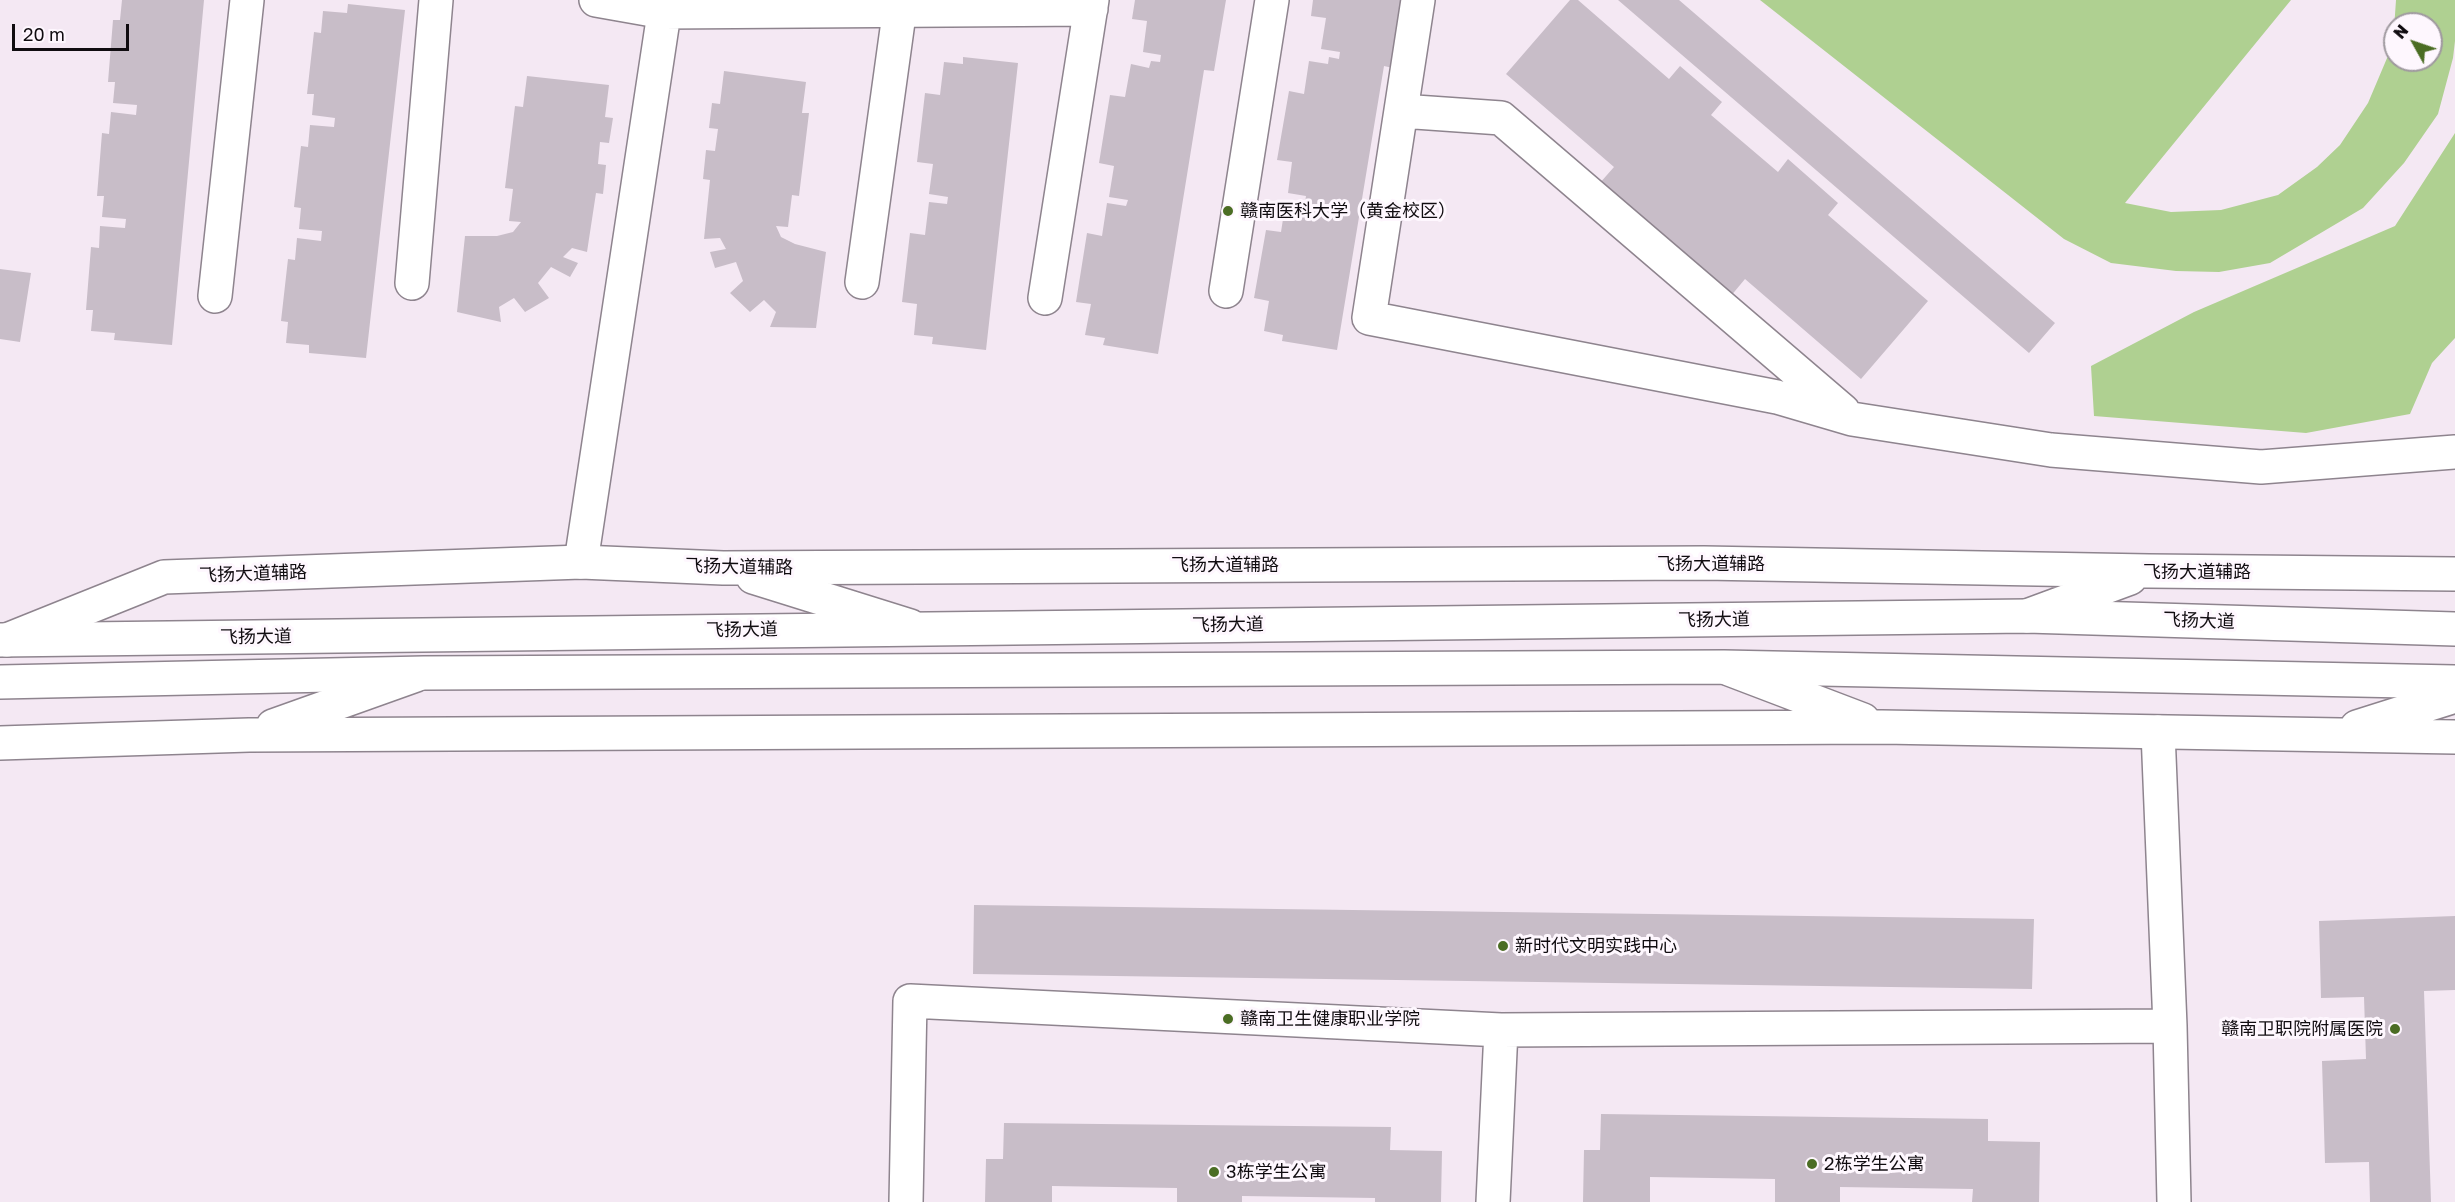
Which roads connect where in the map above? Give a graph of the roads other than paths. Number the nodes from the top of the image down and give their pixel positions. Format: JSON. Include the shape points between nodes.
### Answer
{"nodes":[{"id":1,"x":247,"y":0,"type":"edge"},
{"id":2,"x":436,"y":0,"type":"edge"},
{"id":3,"x":596,"y":0,"type":"edge"},
{"id":4,"x":1272,"y":0,"type":"edge"},
{"id":5,"x":1418,"y":0,"type":"edge"},
{"id":6,"x":1091,"y":4,"type":"edge"},
{"id":7,"x":901,"y":5,"type":"edge"},
{"id":8,"x":665,"y":6,"type":"edge"},
{"id":9,"x":1401,"y":111,"type":"junction"},
{"id":10,"x":862,"y":282,"type":"dead end"},
{"id":11,"x":412,"y":283,"type":"dead end"},
{"id":12,"x":1226,"y":291,"type":"dead end"},
{"id":13,"x":215,"y":296,"type":"dead end"},
{"id":14,"x":1045,"y":298,"type":"dead end"},
{"id":15,"x":1852,"y":419,"type":"junction"},
{"id":16,"x":2455,"y":452,"type":"edge"},
{"id":17,"x":581,"y":562,"type":"junction"},
{"id":18,"x":723,"y":568,"type":"junction"},
{"id":19,"x":2149,"y":571,"type":"junction"},
{"id":20,"x":2447,"y":576,"type":"edge"},
{"id":21,"x":2027,"y":616,"type":"junction"},
{"id":22,"x":914,"y":628,"type":"junction"},
{"id":23,"x":2455,"y":629,"type":"edge"},
{"id":24,"x":3,"y":640,"type":"edge"},
{"id":25,"x":1724,"y":667,"type":"junction"},
{"id":26,"x":424,"y":673,"type":"junction"},
{"id":27,"x":0,"y":682,"type":"edge"},
{"id":28,"x":2455,"y":682,"type":"edge"},
{"id":29,"x":2455,"y":696,"type":"edge"},
{"id":30,"x":1882,"y":727,"type":"junction"},
{"id":31,"x":2158,"y":732,"type":"junction"},
{"id":32,"x":249,"y":735,"type":"junction"},
{"id":33,"x":2330,"y":735,"type":"junction"},
{"id":34,"x":2455,"y":737,"type":"edge"},
{"id":35,"x":0,"y":743,"type":"edge"},
{"id":36,"x":2170,"y":1026,"type":"junction"},
{"id":37,"x":1501,"y":1030,"type":"junction"},
{"id":38,"x":906,"y":1202,"type":"edge"},
{"id":39,"x":1493,"y":1202,"type":"edge"},
{"id":40,"x":2174,"y":1202,"type":"edge"}],
"edges":[{"from":1,"to":13,"type":"street"},
{"from":2,"to":11,"type":"street"},
{"from":3,"to":8,"type":"street"},
{"from":4,"to":12,"type":"street"},
{"from":5,"to":9,"type":"street"},
{"from":6,"to":7,"type":"street"},
{"from":6,"to":14,"type":"street"},
{"from":7,"to":8,"type":"street"},
{"from":7,"to":10,"type":"street"},
{"from":8,"to":17,"type":"street"},
{"from":9,"to":15,"type":"street","via":[[1501,118]]},
{"from":9,"to":15,"type":"street","via":[[1369,318],[1777,397]]},
{"from":15,"to":16,"type":"street","via":[[2051,450],[2261,467]]},
{"from":17,"to":18,"type":"street","name":"飞扬大道辅路"},
{"from":17,"to":24,"type":"street","name":"飞扬大道辅路","via":[[164,577]]},
{"from":18,"to":19,"type":"street","name":"飞扬大道辅路","via":[[1704,563]]},
{"from":18,"to":22,"type":"street"},
{"from":19,"to":20,"type":"street","name":"飞扬大道辅路"},
{"from":19,"to":21,"type":"street"},
{"from":21,"to":22,"type":"street","name":"飞扬大道"},
{"from":21,"to":23,"type":"street","name":"飞扬大道"},
{"from":22,"to":24,"type":"street","name":"飞扬大道"},
{"from":25,"to":26,"type":"street"},
{"from":25,"to":28,"type":"street"},
{"from":25,"to":30,"type":"street"},
{"from":26,"to":27,"type":"street"},
{"from":26,"to":32,"type":"street"},
{"from":29,"to":33,"type":"street"},
{"from":30,"to":31,"type":"street"},
{"from":30,"to":32,"type":"street"},
{"from":31,"to":33,"type":"street"},
{"from":31,"to":36,"type":"street"},
{"from":32,"to":35,"type":"street"},
{"from":33,"to":34,"type":"street"},
{"from":36,"to":37,"type":"street"},
{"from":36,"to":40,"type":"street"},
{"from":37,"to":38,"type":"street","via":[[910,1001]]},
{"from":37,"to":39,"type":"street"}]}
